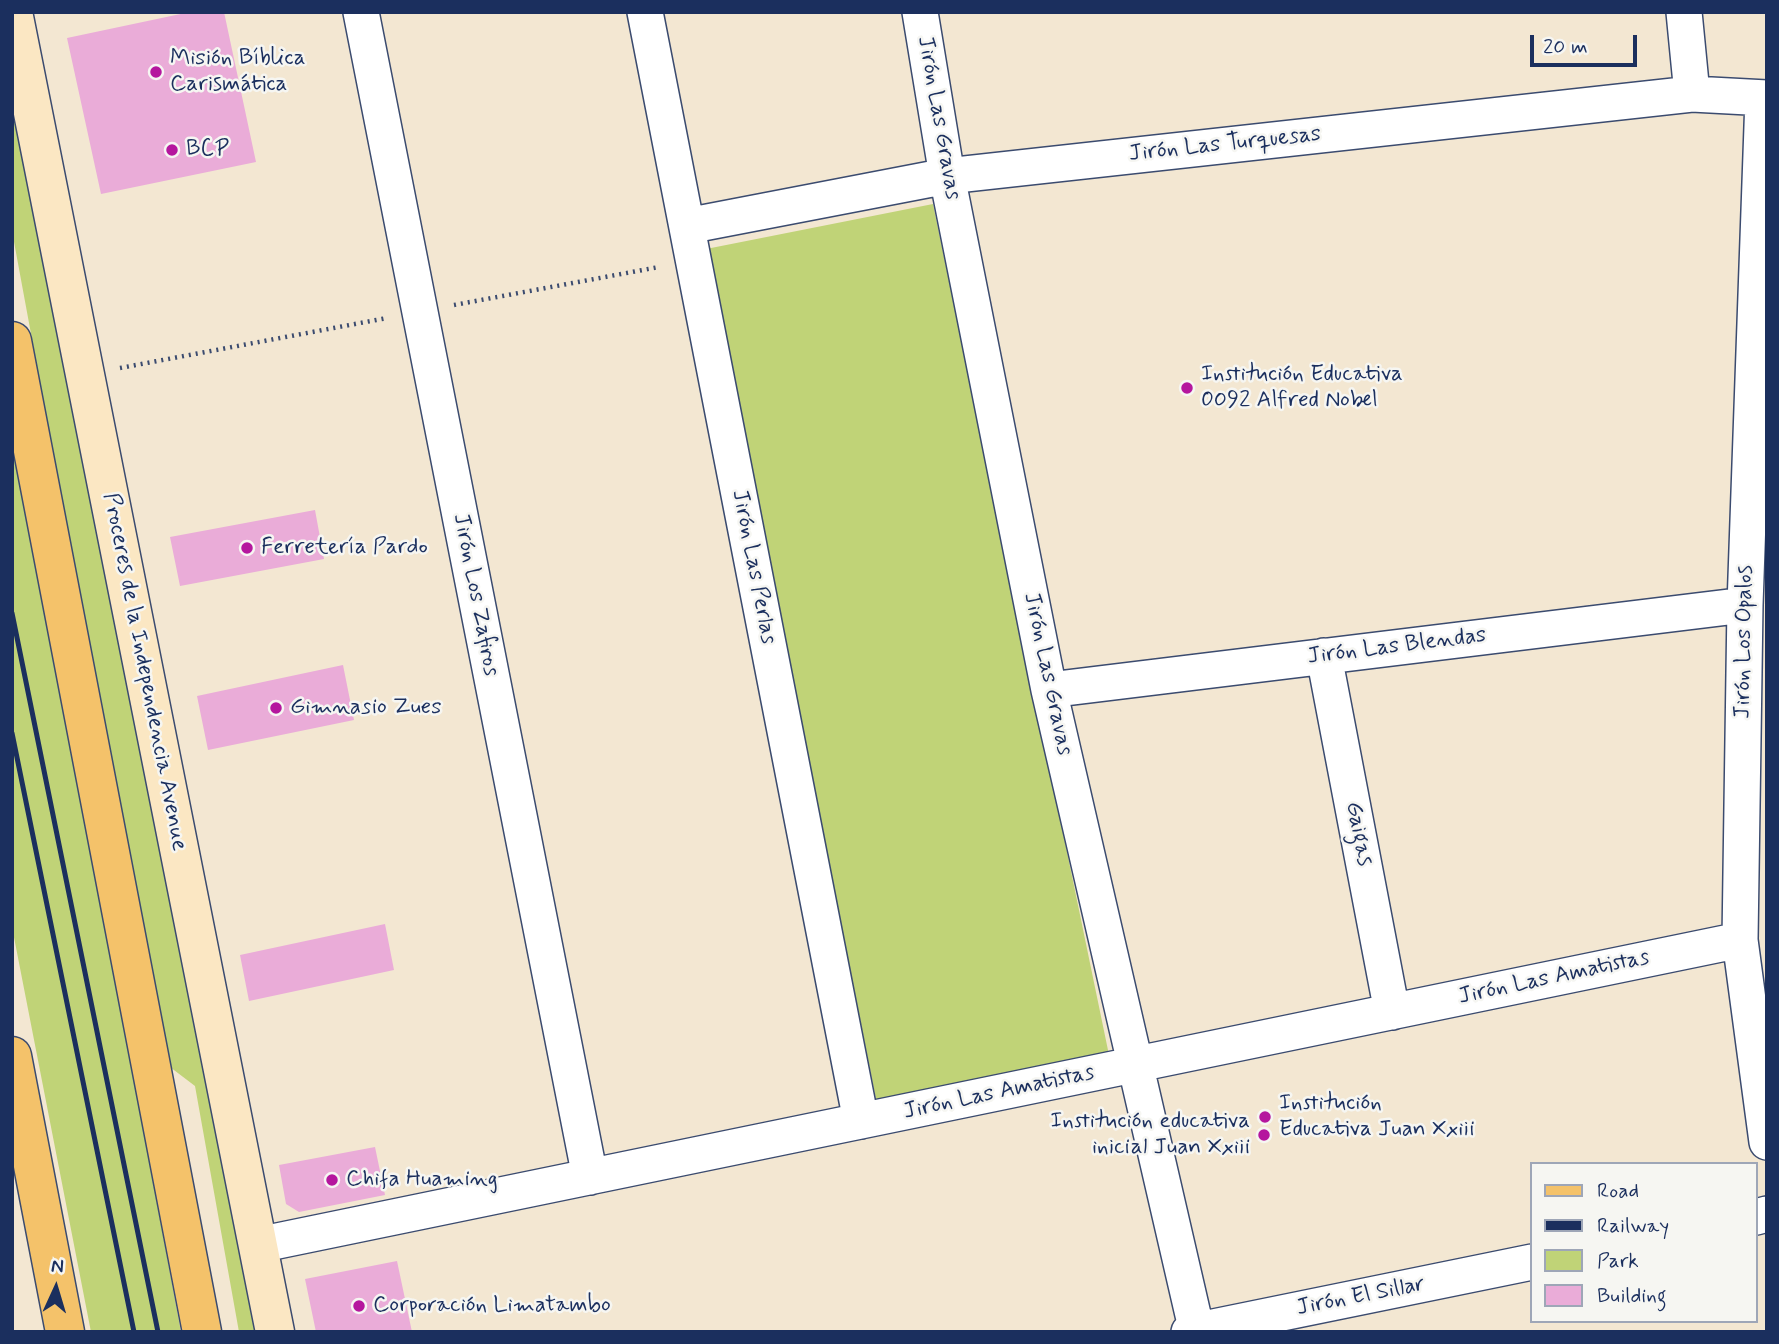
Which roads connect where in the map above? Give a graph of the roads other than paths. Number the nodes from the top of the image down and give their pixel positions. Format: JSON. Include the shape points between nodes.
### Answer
{"nodes":[{"id":1,"x":13,"y":12,"type":"edge"},
{"id":2,"x":360,"y":12,"type":"edge"},
{"id":3,"x":645,"y":12,"type":"edge"},
{"id":4,"x":920,"y":12,"type":"edge"},
{"id":5,"x":1684,"y":12,"type":"edge"},
{"id":6,"x":1692,"y":94,"type":"junction"},
{"id":7,"x":1765,"y":98,"type":"edge"},
{"id":8,"x":947,"y":176,"type":"junction"},
{"id":9,"x":687,"y":226,"type":"junction"},
{"id":10,"x":12,"y":341,"type":"edge"},
{"id":11,"x":1745,"y":605,"type":"junction"},
{"id":12,"x":1324,"y":656,"type":"junction"},
{"id":13,"x":1049,"y":690,"type":"junction"},
{"id":14,"x":1754,"y":841,"type":"edge"},
{"id":15,"x":1740,"y":940,"type":"junction"},
{"id":16,"x":1392,"y":1012,"type":"junction"},
{"id":17,"x":12,"y":1056,"type":"edge"},
{"id":18,"x":1135,"y":1065,"type":"junction"},
{"id":19,"x":861,"y":1121,"type":"junction"},
{"id":20,"x":1767,"y":1142,"type":"edge"},
{"id":21,"x":590,"y":1177,"type":"junction"},
{"id":22,"x":258,"y":1245,"type":"junction"},
{"id":23,"x":1530,"y":1262,"type":"edge"},
{"id":24,"x":1194,"y":1331,"type":"edge"},
{"id":25,"x":65,"y":1332,"type":"edge"},
{"id":26,"x":202,"y":1332,"type":"edge"},
{"id":27,"x":275,"y":1332,"type":"edge"}],
"edges":[{"from":1,"to":22,"type":"main road","name":"Proceres de la Independencia Avenue"},
{"from":2,"to":21,"type":"street","name":"Jirón Los Zafiros"},
{"from":3,"to":9,"type":"street","name":"Jirón Las Perlas"},
{"from":4,"to":8,"type":"street","name":"Jirón Las Gravas"},
{"from":5,"to":6,"type":"street"},
{"from":6,"to":7,"type":"street","name":"Jirón Las Turquesas"},
{"from":6,"to":8,"type":"street","name":"Jirón Las Turquesas"},
{"from":7,"to":11,"type":"street","name":"Jirón Los Opalos"},
{"from":8,"to":9,"type":"street","name":"Jirón Las Turquesas"},
{"from":8,"to":13,"type":"street","name":"Jirón Las Gravas"},
{"from":9,"to":19,"type":"street","name":"Jirón Las Perlas"},
{"from":10,"to":26,"type":"main road"},
{"from":11,"to":12,"type":"street","name":"Jirón Las Blendas"},
{"from":11,"to":14,"type":"street","name":"Jirón Los Opalos"},
{"from":12,"to":13,"type":"street","name":"Jirón Las Blendas"},
{"from":12,"to":16,"type":"street","name":"Gaigas"},
{"from":13,"to":18,"type":"street","name":"Jirón Las Gravas"},
{"from":14,"to":15,"type":"street","name":"Jirón Los Opalos"},
{"from":15,"to":16,"type":"street","name":"Jirón Las Amatistas"},
{"from":15,"to":20,"type":"street","name":"Jirón Los Opalos"},
{"from":16,"to":18,"type":"street","name":"Jirón Las Amatistas"},
{"from":17,"to":25,"type":"main road"},
{"from":18,"to":19,"type":"street","name":"Jirón Las Amatistas"},
{"from":18,"to":24,"type":"street","name":"Jirón Las Gravas"},
{"from":19,"to":21,"type":"street","name":"Jirón Las Amatistas"},
{"from":21,"to":22,"type":"street","name":"Jirón Las Amatistas"},
{"from":22,"to":27,"type":"main road","name":"Proceres de la Independencia Avenue"},
{"from":23,"to":24,"type":"street","name":"Jirón El Sillar"}]}
